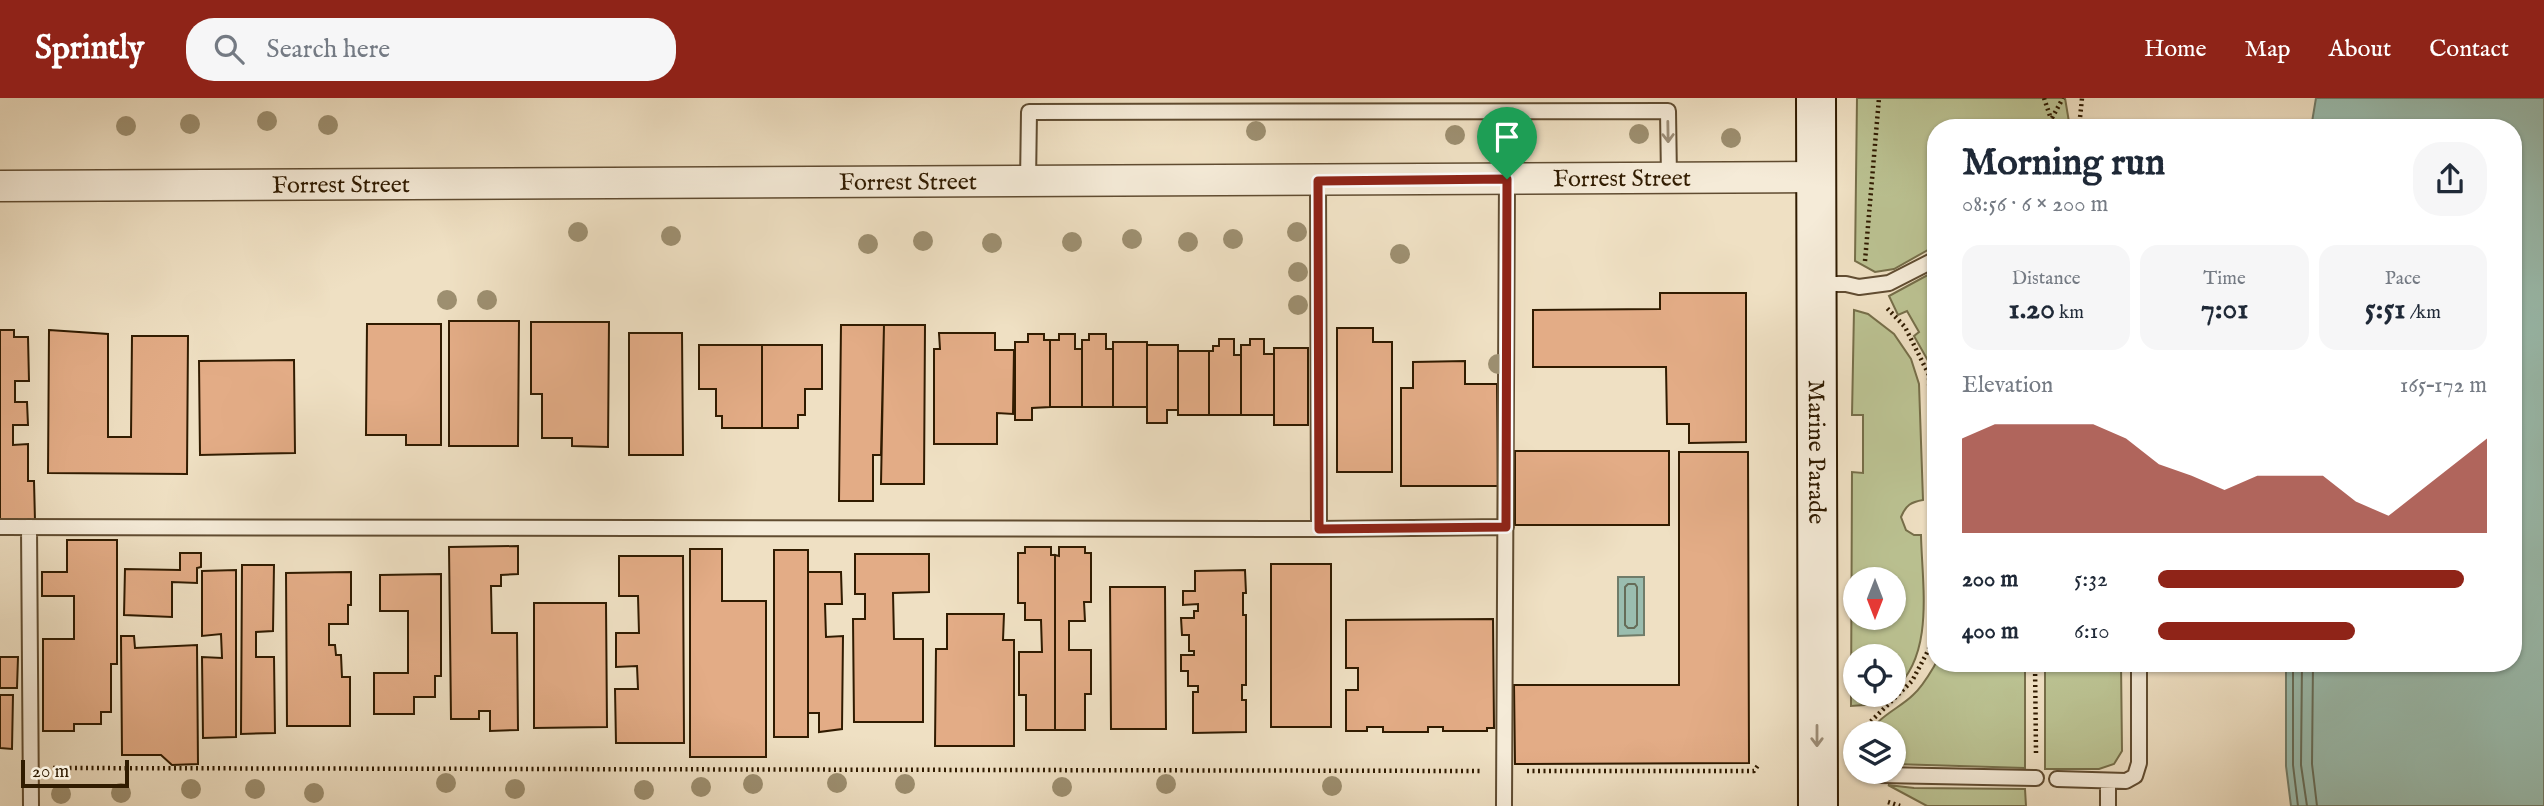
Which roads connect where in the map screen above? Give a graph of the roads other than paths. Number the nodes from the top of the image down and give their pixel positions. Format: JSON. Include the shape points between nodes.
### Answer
{"nodes":[{"id":1,"x":1797,"y":98,"type":"edge"},
{"id":2,"x":1816,"y":98,"type":"edge"},
{"id":3,"x":1805,"y":177,"type":"junction"},
{"id":4,"x":1669,"y":178,"type":"junction"},
{"id":5,"x":1507,"y":179,"type":"junction"},
{"id":6,"x":1318,"y":181,"type":"junction"},
{"id":7,"x":1028,"y":182,"type":"junction"},
{"id":8,"x":0,"y":186,"type":"edge"},
{"id":9,"x":1927,"y":264,"type":"edge"},
{"id":10,"x":1815,"y":284,"type":"junction"},
{"id":11,"x":0,"y":527,"type":"edge"},
{"id":12,"x":29,"y":527,"type":"junction"},
{"id":13,"x":1506,"y":527,"type":"junction"},
{"id":14,"x":1319,"y":529,"type":"junction"},
{"id":15,"x":2139,"y":672,"type":"edge"},
{"id":16,"x":1906,"y":775,"type":"edge"},
{"id":17,"x":2036,"y":778,"type":"road end"},
{"id":18,"x":2057,"y":779,"type":"dead end"},
{"id":19,"x":2108,"y":781,"type":"junction"},
{"id":20,"x":31,"y":806,"type":"edge"},
{"id":21,"x":1504,"y":806,"type":"edge"},
{"id":22,"x":1792,"y":806,"type":"edge"},
{"id":23,"x":1818,"y":806,"type":"edge"},
{"id":24,"x":2108,"y":806,"type":"edge"}],
"edges":[{"from":1,"to":3,"type":"main road","name":"Marine Parade"},
{"from":2,"to":3,"type":"main road","name":"Marine Parade"},
{"from":3,"to":4,"type":"street","name":"Forrest Street"},
{"from":3,"to":10,"type":"main road","name":"Marine Parade"},
{"from":3,"to":22,"type":"main road","name":"Marine Parade"},
{"from":4,"to":5,"type":"street","name":"Forrest Street"},
{"from":7,"to":4,"type":"lane","one_way":true,"via":[[1029,111],[1668,111]]},
{"from":5,"to":6,"type":"street","name":"Forrest Street"},
{"from":5,"to":13,"type":"lane"},
{"from":6,"to":7,"type":"street","name":"Forrest Street"},
{"from":6,"to":14,"type":"lane"},
{"from":7,"to":8,"type":"street","name":"Forrest Street"},
{"from":9,"to":10,"type":"lane","via":[[1889,283],[1859,287]]},
{"from":10,"to":23,"type":"main road","name":"Marine Parade","one_way":true},
{"from":11,"to":12,"type":"lane"},
{"from":12,"to":14,"type":"lane"},
{"from":12,"to":20,"type":"lane"},
{"from":13,"to":14,"type":"lane"},
{"from":13,"to":21,"type":"lane"},
{"from":15,"to":19,"type":"lane","via":[[2139,763],[2135,776]]},
{"from":16,"to":17,"type":"lane"},
{"from":18,"to":19,"type":"lane"},
{"from":19,"to":24,"type":"lane"}]}
